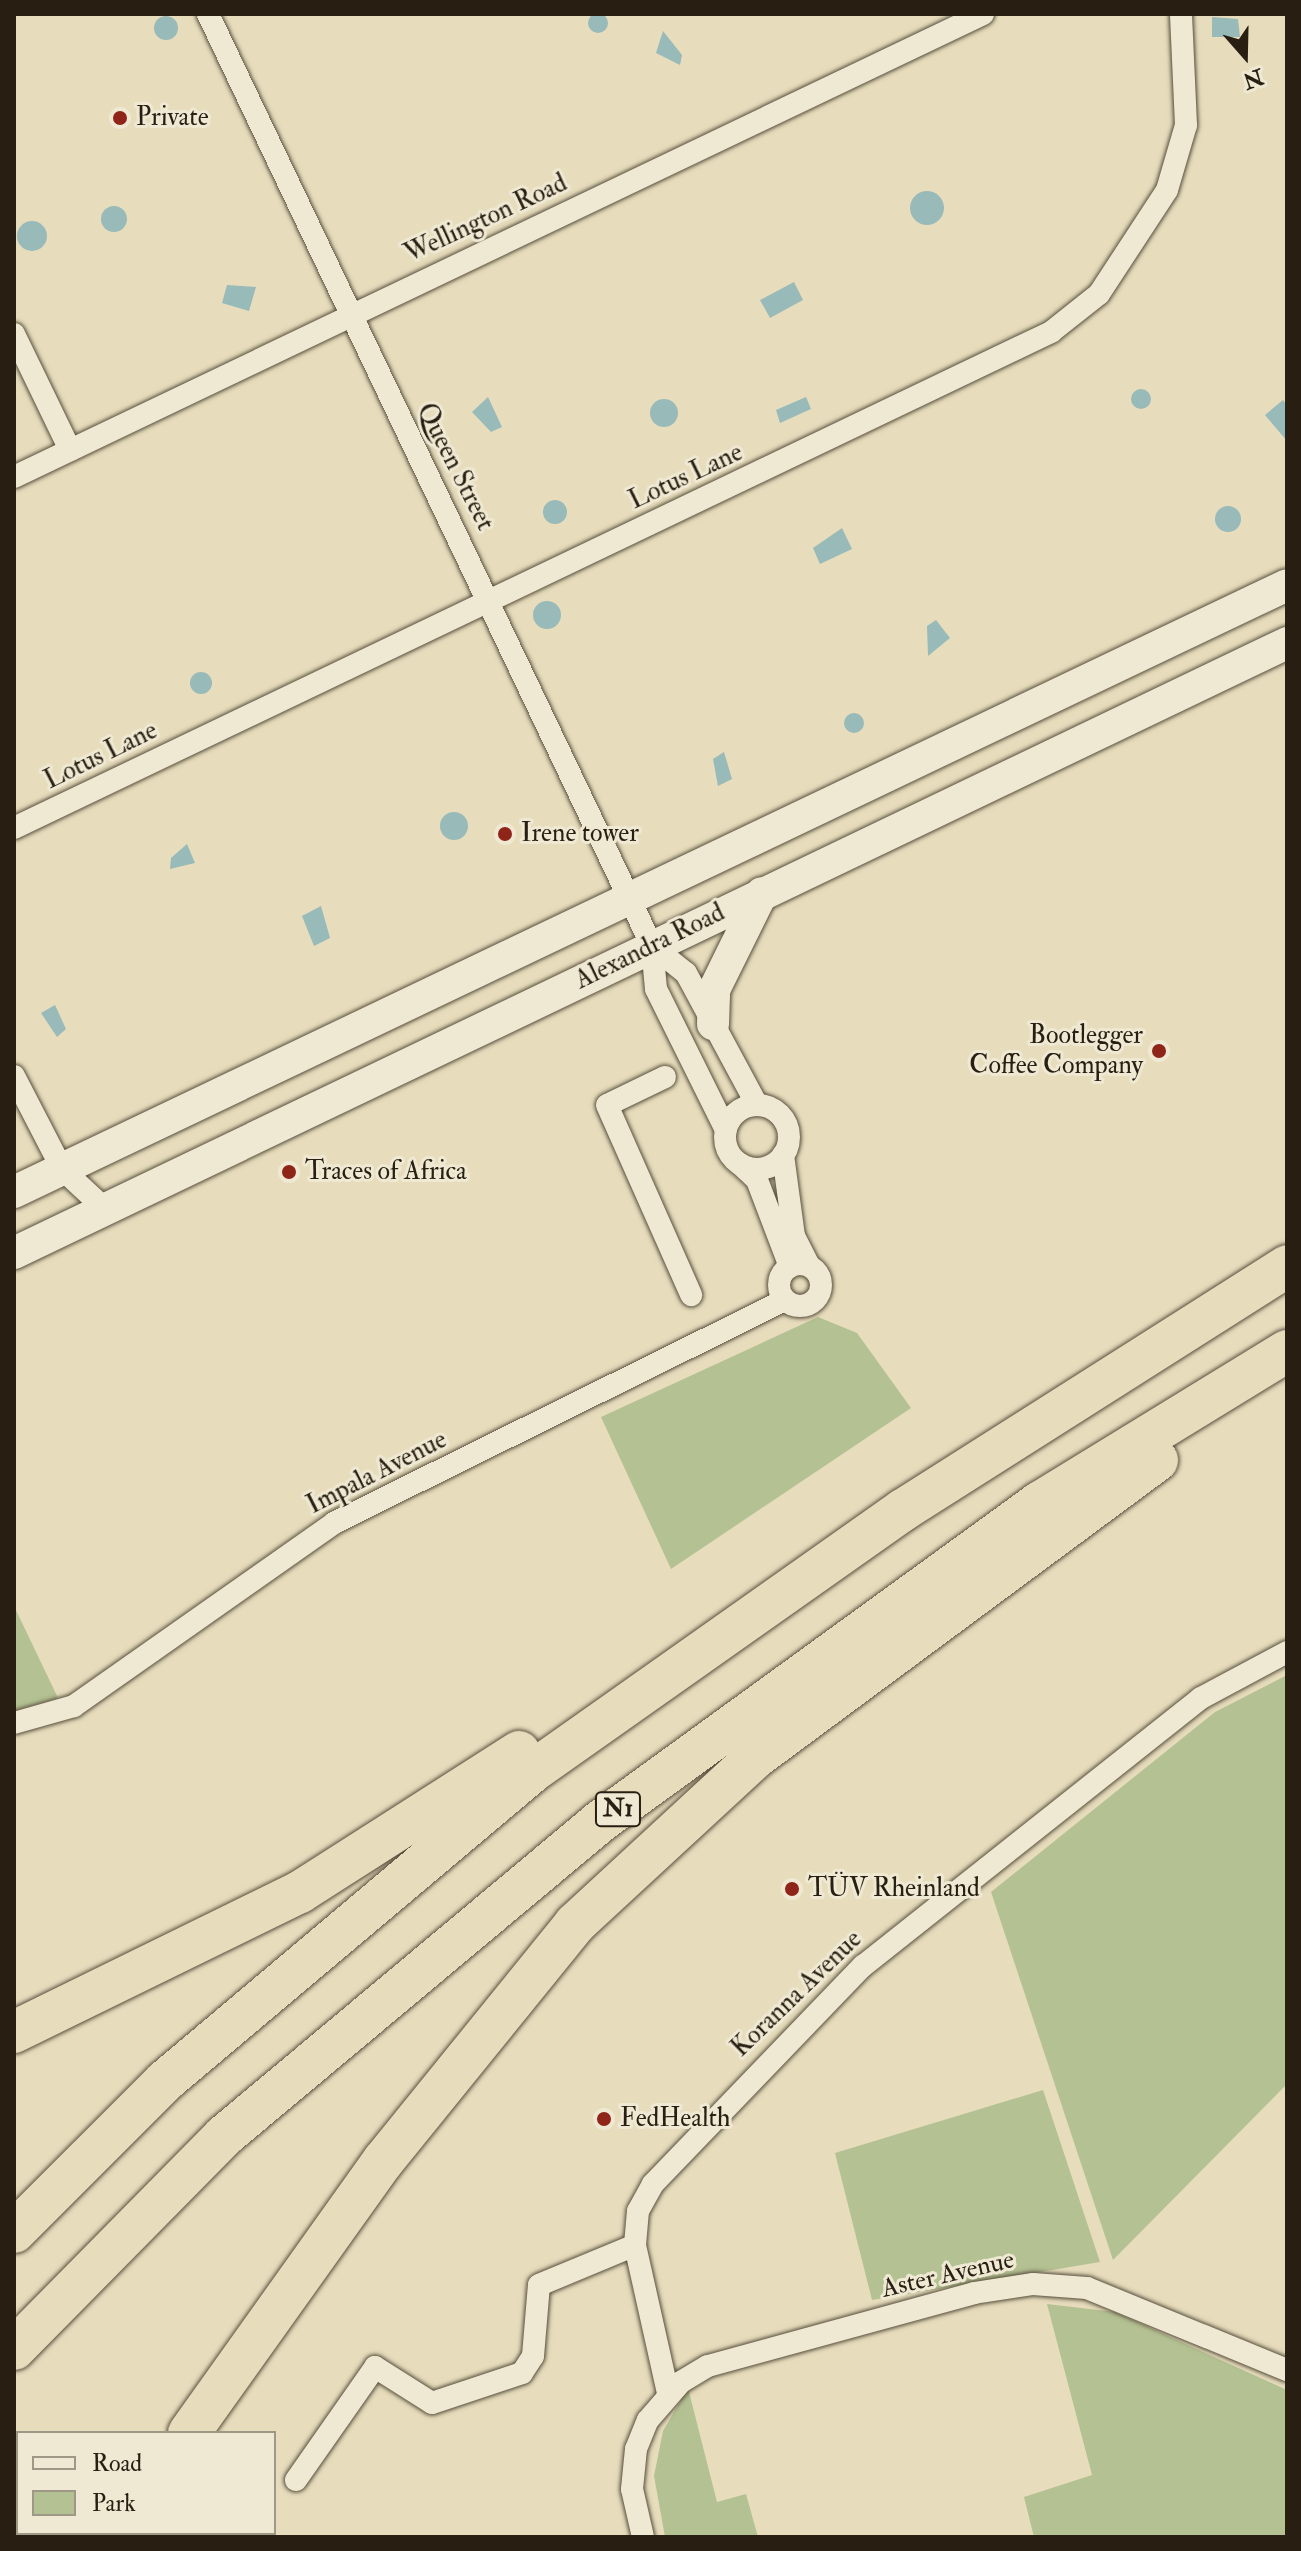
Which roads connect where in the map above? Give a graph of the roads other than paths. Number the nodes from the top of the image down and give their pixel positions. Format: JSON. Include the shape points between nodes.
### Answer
{"nodes":[{"id":1,"x":208,"y":14,"type":"edge"},
{"id":2,"x":983,"y":14,"type":"edge"},
{"id":3,"x":1181,"y":14,"type":"edge"},
{"id":4,"x":348,"y":315,"type":"junction"},
{"id":5,"x":14,"y":334,"type":"edge"},
{"id":6,"x":70,"y":450,"type":"junction"},
{"id":7,"x":14,"y":477,"type":"edge"},
{"id":8,"x":1287,"y":585,"type":"edge"},
{"id":9,"x":490,"y":601,"type":"junction"},
{"id":10,"x":1287,"y":643,"type":"edge"},
{"id":11,"x":14,"y":828,"type":"edge"},
{"id":12,"x":762,"y":893,"type":"junction"},
{"id":13,"x":632,"y":903,"type":"junction"},
{"id":14,"x":652,"y":946,"type":"junction"},
{"id":15,"x":713,"y":1024,"type":"junction"},
{"id":16,"x":14,"y":1076,"type":"edge"},
{"id":17,"x":665,"y":1077,"type":"dead end"},
{"id":18,"x":757,"y":1105,"type":"junction"},
{"id":19,"x":726,"y":1130,"type":"junction"},
{"id":20,"x":783,"y":1155,"type":"junction"},
{"id":21,"x":740,"y":1164,"type":"junction"},
{"id":22,"x":62,"y":1169,"type":"junction"},
{"id":23,"x":14,"y":1192,"type":"edge"},
{"id":24,"x":105,"y":1209,"type":"junction"},
{"id":25,"x":14,"y":1253,"type":"edge"},
{"id":26,"x":799,"y":1266,"type":"junction"},
{"id":27,"x":1287,"y":1266,"type":"edge"},
{"id":28,"x":691,"y":1295,"type":"dead end"},
{"id":29,"x":785,"y":1300,"type":"junction"},
{"id":30,"x":1287,"y":1351,"type":"edge"},
{"id":31,"x":1287,"y":1364,"type":"edge"},
{"id":32,"x":903,"y":1510,"type":"junction"},
{"id":33,"x":1287,"y":1652,"type":"edge"},
{"id":34,"x":14,"y":1723,"type":"edge"},
{"id":35,"x":14,"y":2032,"type":"edge"},
{"id":36,"x":14,"y":2232,"type":"edge"},
{"id":37,"x":635,"y":2245,"type":"junction"},
{"id":38,"x":14,"y":2349,"type":"edge"},
{"id":39,"x":1287,"y":2370,"type":"edge"},
{"id":40,"x":668,"y":2393,"type":"junction"},
{"id":41,"x":190,"y":2431,"type":"edge"},
{"id":42,"x":296,"y":2480,"type":"dead end"},
{"id":43,"x":643,"y":2537,"type":"edge"}],
"edges":[{"from":1,"to":4,"type":"street","name":"Queen Street"},
{"from":2,"to":4,"type":"street","name":"Wellington Road"},
{"from":3,"to":9,"type":"street","name":"Lotus Lane","via":[[1188,96],[1170,180],[1140,240],[1086,307],[1004,356]]},
{"from":4,"to":6,"type":"street","name":"Wellington Road"},
{"from":4,"to":9,"type":"street","name":"Queen Street"},
{"from":5,"to":6,"type":"street"},
{"from":6,"to":7,"type":"street","name":"Wellington Road"},
{"from":8,"to":13,"type":"main road","name":"Alexandra Road"},
{"from":9,"to":11,"type":"street","name":"Lotus Lane"},
{"from":9,"to":13,"type":"street","name":"Queen Street"},
{"from":10,"to":12,"type":"main road","name":"Alexandra Road"},
{"from":12,"to":14,"type":"main road","name":"Alexandra Road"},
{"from":12,"to":15,"type":"main road","via":[[714,990]]},
{"from":13,"to":14,"type":"street","name":"Queen Street"},
{"from":13,"to":22,"type":"main road","name":"Alexandra Road"},
{"from":14,"to":15,"type":"street","via":[[686,973]]},
{"from":14,"to":19,"type":"street","via":[[656,989]]},
{"from":14,"to":24,"type":"main road","name":"Alexandra Road"},
{"from":15,"to":18,"type":"street"},
{"from":16,"to":22,"type":"street"},
{"from":17,"to":28,"type":"street","via":[[607,1105]]},
{"from":18,"to":19,"type":"street","via":[[733,1115]]},
{"from":18,"to":20,"type":"street","via":[[785,1122]]},
{"from":19,"to":21,"type":"street","via":[[727,1148]]},
{"from":20,"to":21,"type":"street","via":[[768,1166]]},
{"from":20,"to":26,"type":"street"},
{"from":21,"to":26,"type":"street","via":[[757,1180]]},
{"from":22,"to":23,"type":"main road","name":"Alexandra Road"},
{"from":22,"to":24,"type":"street"},
{"from":24,"to":25,"type":"main road","name":"Alexandra Road"},
{"from":26,"to":29,"type":"street","via":[[780,1280]]},
{"from":26,"to":29,"type":"street","via":[[821,1278],[818,1296],[806,1305]]},
{"from":27,"to":32,"type":"highway"},
{"from":29,"to":34,"type":"street","name":"Impala Avenue","via":[[334,1523],[74,1706]]},
{"from":30,"to":38,"type":"highway","number":"N1","via":[[1039,1503],[598,1823],[224,2136]]},
{"from":31,"to":41,"type":"highway","via":[[808,1717],[643,1857],[549,1952],[450,2073]]},
{"from":32,"to":35,"type":"highway","via":[[795,1564],[300,1892]]},
{"from":32,"to":36,"type":"highway","via":[[533,1771],[165,2081]]},
{"from":33,"to":37,"type":"street","name":"Koranna Avenue","via":[[1164,1726],[821,2004],[653,2184],[638,2211]]},
{"from":37,"to":40,"type":"street","name":"Koranna Avenue"},
{"from":37,"to":42,"type":"street","via":[[539,2285],[533,2356],[522,2373],[432,2403],[375,2367]]},
{"from":39,"to":40,"type":"street","name":"Aster Avenue","via":[[1118,2296],[1033,2284],[974,2293],[708,2366]]},
{"from":40,"to":43,"type":"street","via":[[636,2449],[632,2489]]}]}
